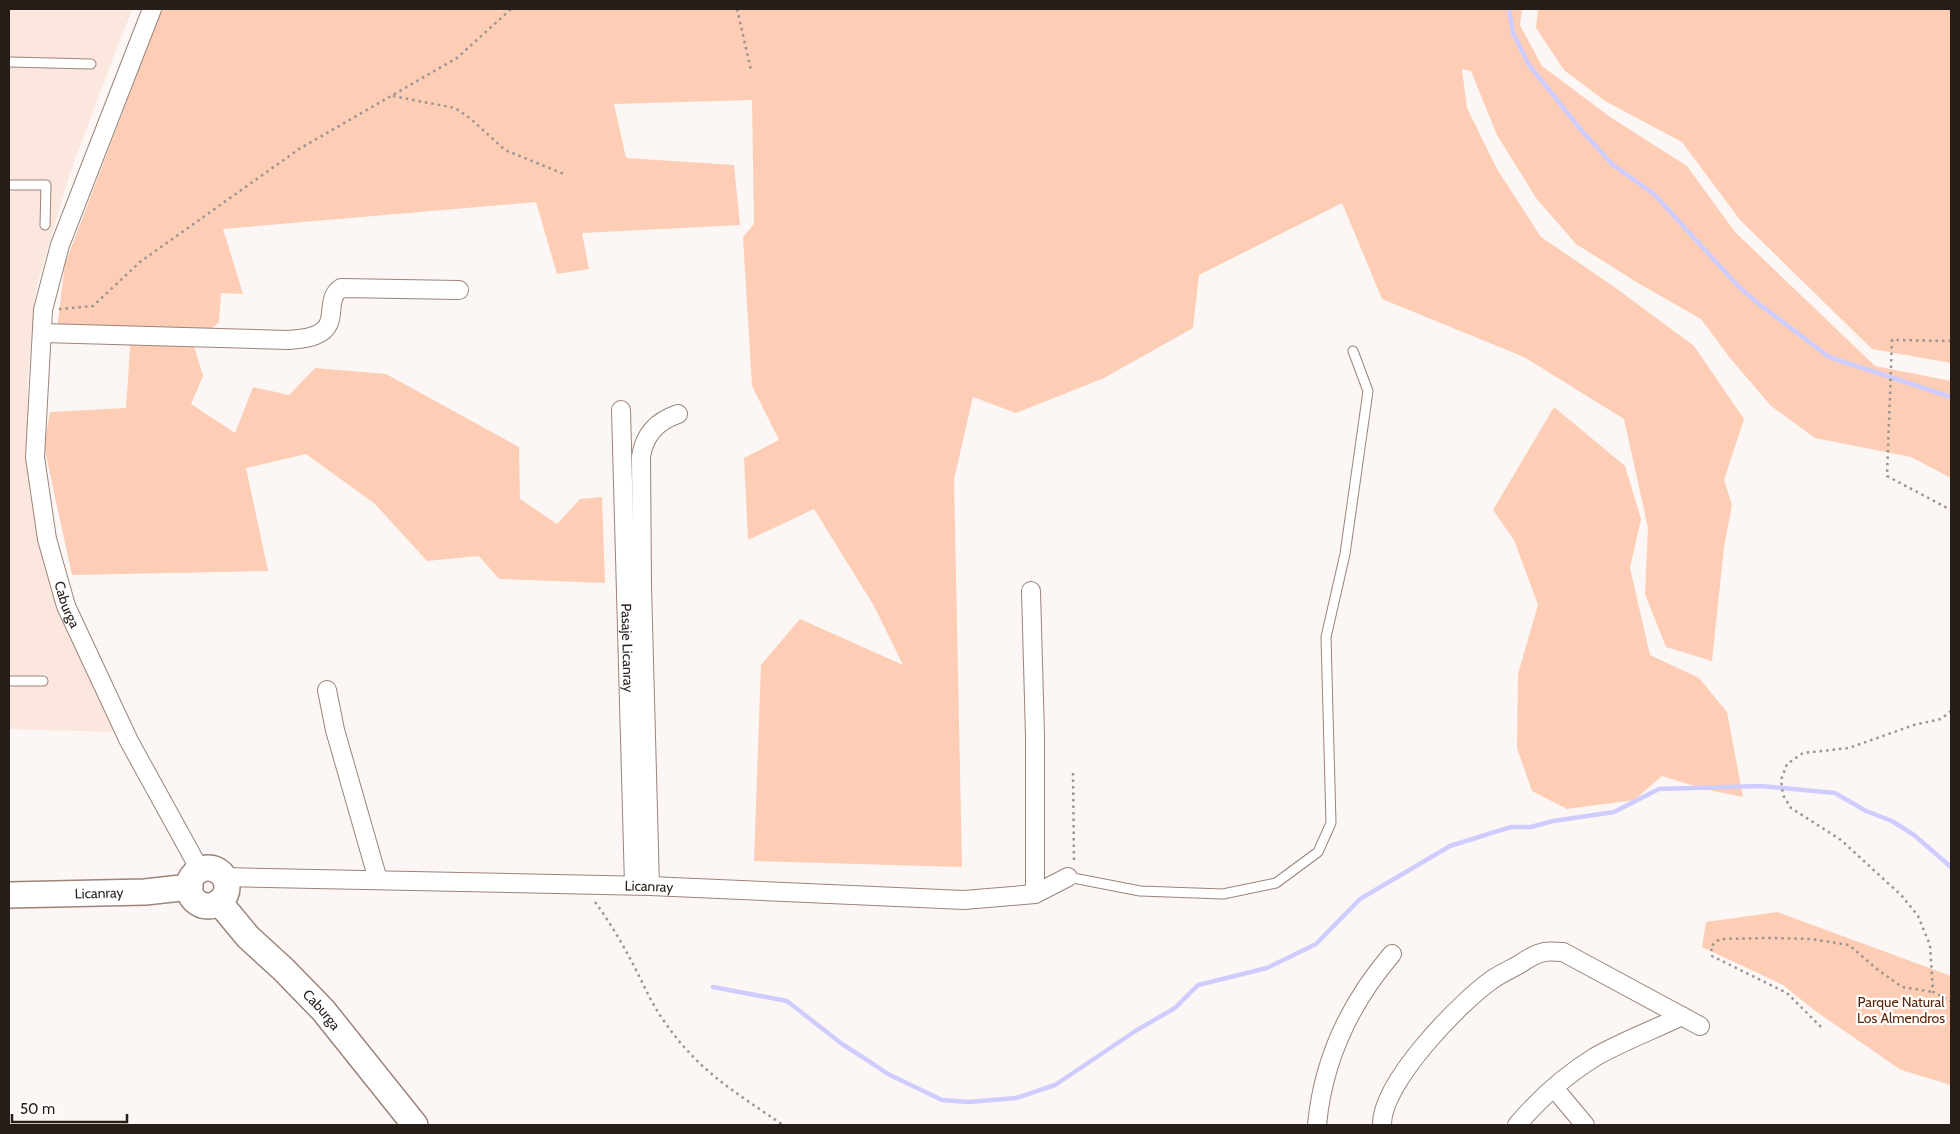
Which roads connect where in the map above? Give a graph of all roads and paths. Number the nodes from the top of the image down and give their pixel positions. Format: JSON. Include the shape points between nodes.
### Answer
{"nodes":[{"id":1,"x":152,"y":9,"type":"edge"},
{"id":2,"x":511,"y":9,"type":"edge"},
{"id":3,"x":737,"y":9,"type":"edge"},
{"id":4,"x":9,"y":62,"type":"edge"},
{"id":5,"x":91,"y":64,"type":"dead end"},
{"id":6,"x":751,"y":70,"type":"dead end"},
{"id":7,"x":391,"y":96,"type":"junction"},
{"id":8,"x":564,"y":174,"type":"dead end"},
{"id":9,"x":9,"y":185,"type":"edge"},
{"id":10,"x":45,"y":225,"type":"dead end"},
{"id":11,"x":459,"y":290,"type":"dead end"},
{"id":12,"x":43,"y":310,"type":"junction"},
{"id":13,"x":42,"y":333,"type":"junction"},
{"id":14,"x":1951,"y":342,"type":"edge"},
{"id":15,"x":1352,"y":351,"type":"dead end"},
{"id":16,"x":621,"y":410,"type":"dead end"},
{"id":17,"x":678,"y":414,"type":"dead end"},
{"id":18,"x":1951,"y":510,"type":"edge"},
{"id":19,"x":1031,"y":591,"type":"dead end"},
{"id":20,"x":9,"y":681,"type":"edge"},
{"id":21,"x":43,"y":681,"type":"dead end"},
{"id":22,"x":326,"y":690,"type":"dead end"},
{"id":23,"x":1951,"y":711,"type":"edge"},
{"id":24,"x":1073,"y":773,"type":"dead end"},
{"id":25,"x":224,"y":877,"type":"junction"},
{"id":26,"x":1068,"y":877,"type":"junction"},
{"id":27,"x":195,"y":878,"type":"junction"},
{"id":28,"x":378,"y":880,"type":"junction"},
{"id":29,"x":578,"y":884,"type":"junction"},
{"id":30,"x":642,"y":886,"type":"junction"},
{"id":31,"x":1035,"y":894,"type":"junction"},
{"id":32,"x":9,"y":895,"type":"edge"},
{"id":33,"x":219,"y":902,"type":"junction"},
{"id":34,"x":1563,"y":952,"type":"junction"},
{"id":35,"x":1392,"y":954,"type":"dead end"},
{"id":36,"x":1933,"y":992,"type":"junction"},
{"id":37,"x":1951,"y":1001,"type":"edge"},
{"id":38,"x":1682,"y":1016,"type":"junction"},
{"id":39,"x":1700,"y":1026,"type":"dead end"},
{"id":40,"x":1821,"y":1027,"type":"dead end"},
{"id":41,"x":1557,"y":1092,"type":"junction"},
{"id":42,"x":415,"y":1125,"type":"edge"},
{"id":43,"x":783,"y":1125,"type":"edge"},
{"id":44,"x":1317,"y":1125,"type":"edge"},
{"id":45,"x":1382,"y":1125,"type":"edge"},
{"id":46,"x":1386,"y":1125,"type":"edge"},
{"id":47,"x":1517,"y":1125,"type":"edge"},
{"id":48,"x":1531,"y":1125,"type":"edge"},
{"id":49,"x":1585,"y":1125,"type":"edge"}],
"edges":[{"from":1,"to":12,"type":"street","name":"Caburga","via":[[60,245]]},
{"from":2,"to":7,"type":"path","via":[[457,58]]},
{"from":3,"to":6,"type":"path"},
{"from":4,"to":5,"type":"lane"},
{"from":7,"to":8,"type":"path","via":[[455,108],[505,150]]},
{"from":7,"to":12,"type":"path","via":[[299,148],[140,262],[92,306]]},
{"from":9,"to":10,"type":"lane","via":[[46,185]]},
{"from":11,"to":13,"type":"street","via":[[341,288],[334,294],[332,317],[323,331],[314,336],[288,340]]},
{"from":12,"to":13,"type":"street","name":"Caburga"},
{"from":13,"to":27,"type":"street","name":"Caburga","via":[[35,457],[47,539],[66,606]]},
{"from":14,"to":18,"type":"path","via":[[1892,340],[1887,476]]},
{"from":15,"to":26,"type":"lane","via":[[1368,391],[1345,554],[1326,637],[1331,823],[1318,852],[1276,883],[1223,894],[1140,891]]},
{"from":16,"to":30,"type":"street","name":"Pasaje Licanray"},
{"from":17,"to":30,"type":"street","via":[[654,428],[644,443],[641,457]]},
{"from":19,"to":31,"type":"street"},
{"from":20,"to":21,"type":"lane"},
{"from":22,"to":28,"type":"street"},
{"from":23,"to":36,"type":"path","via":[[1941,719],[1849,748],[1803,753],[1787,764],[1781,780],[1783,795],[1791,808],[1841,840],[1902,896],[1918,916],[1930,946]]},
{"from":24,"to":26,"type":"path","via":[[1074,865]]},
{"from":25,"to":27,"type":"street","via":[[211,868]]},
{"from":25,"to":28,"type":"street","name":"Licanray"},
{"from":25,"to":33,"type":"street","via":[[226,893]]},
{"from":26,"to":31,"type":"street","name":"Licanray"},
{"from":27,"to":32,"type":"street","name":"Licanray","via":[[145,892]]},
{"from":27,"to":33,"type":"street","name":"Caburga","via":[[193,898],[203,904]]},
{"from":28,"to":29,"type":"street","name":"Licanray"},
{"from":29,"to":30,"type":"street","name":"Licanray"},
{"from":29,"to":43,"type":"path","via":[[584,886],[600,908],[659,1013],[688,1053],[725,1086]]},
{"from":30,"to":31,"type":"street","name":"Licanray","via":[[964,900]]},
{"from":33,"to":42,"type":"street","name":"Caburga","via":[[248,937],[323,1010]]},
{"from":34,"to":38,"type":"street"},
{"from":34,"to":45,"type":"street","via":[[1544,952],[1533,956],[1493,980],[1460,1006],[1414,1058],[1385,1107]]},
{"from":34,"to":46,"type":"street","via":[[1504,985],[1463,1018],[1412,1079]]},
{"from":35,"to":44,"type":"street","via":[[1363,990],[1339,1037],[1324,1081]]},
{"from":36,"to":37,"type":"path"},
{"from":36,"to":40,"type":"path","via":[[1902,987],[1849,945],[1810,939],[1770,938],[1720,939],[1711,946],[1712,956],[1787,993]]},
{"from":38,"to":39,"type":"street"},
{"from":38,"to":41,"type":"street","via":[[1670,1033],[1604,1064]]},
{"from":41,"to":47,"type":"street","via":[[1540,1100]]},
{"from":41,"to":48,"type":"street"},
{"from":41,"to":49,"type":"street"}]}
